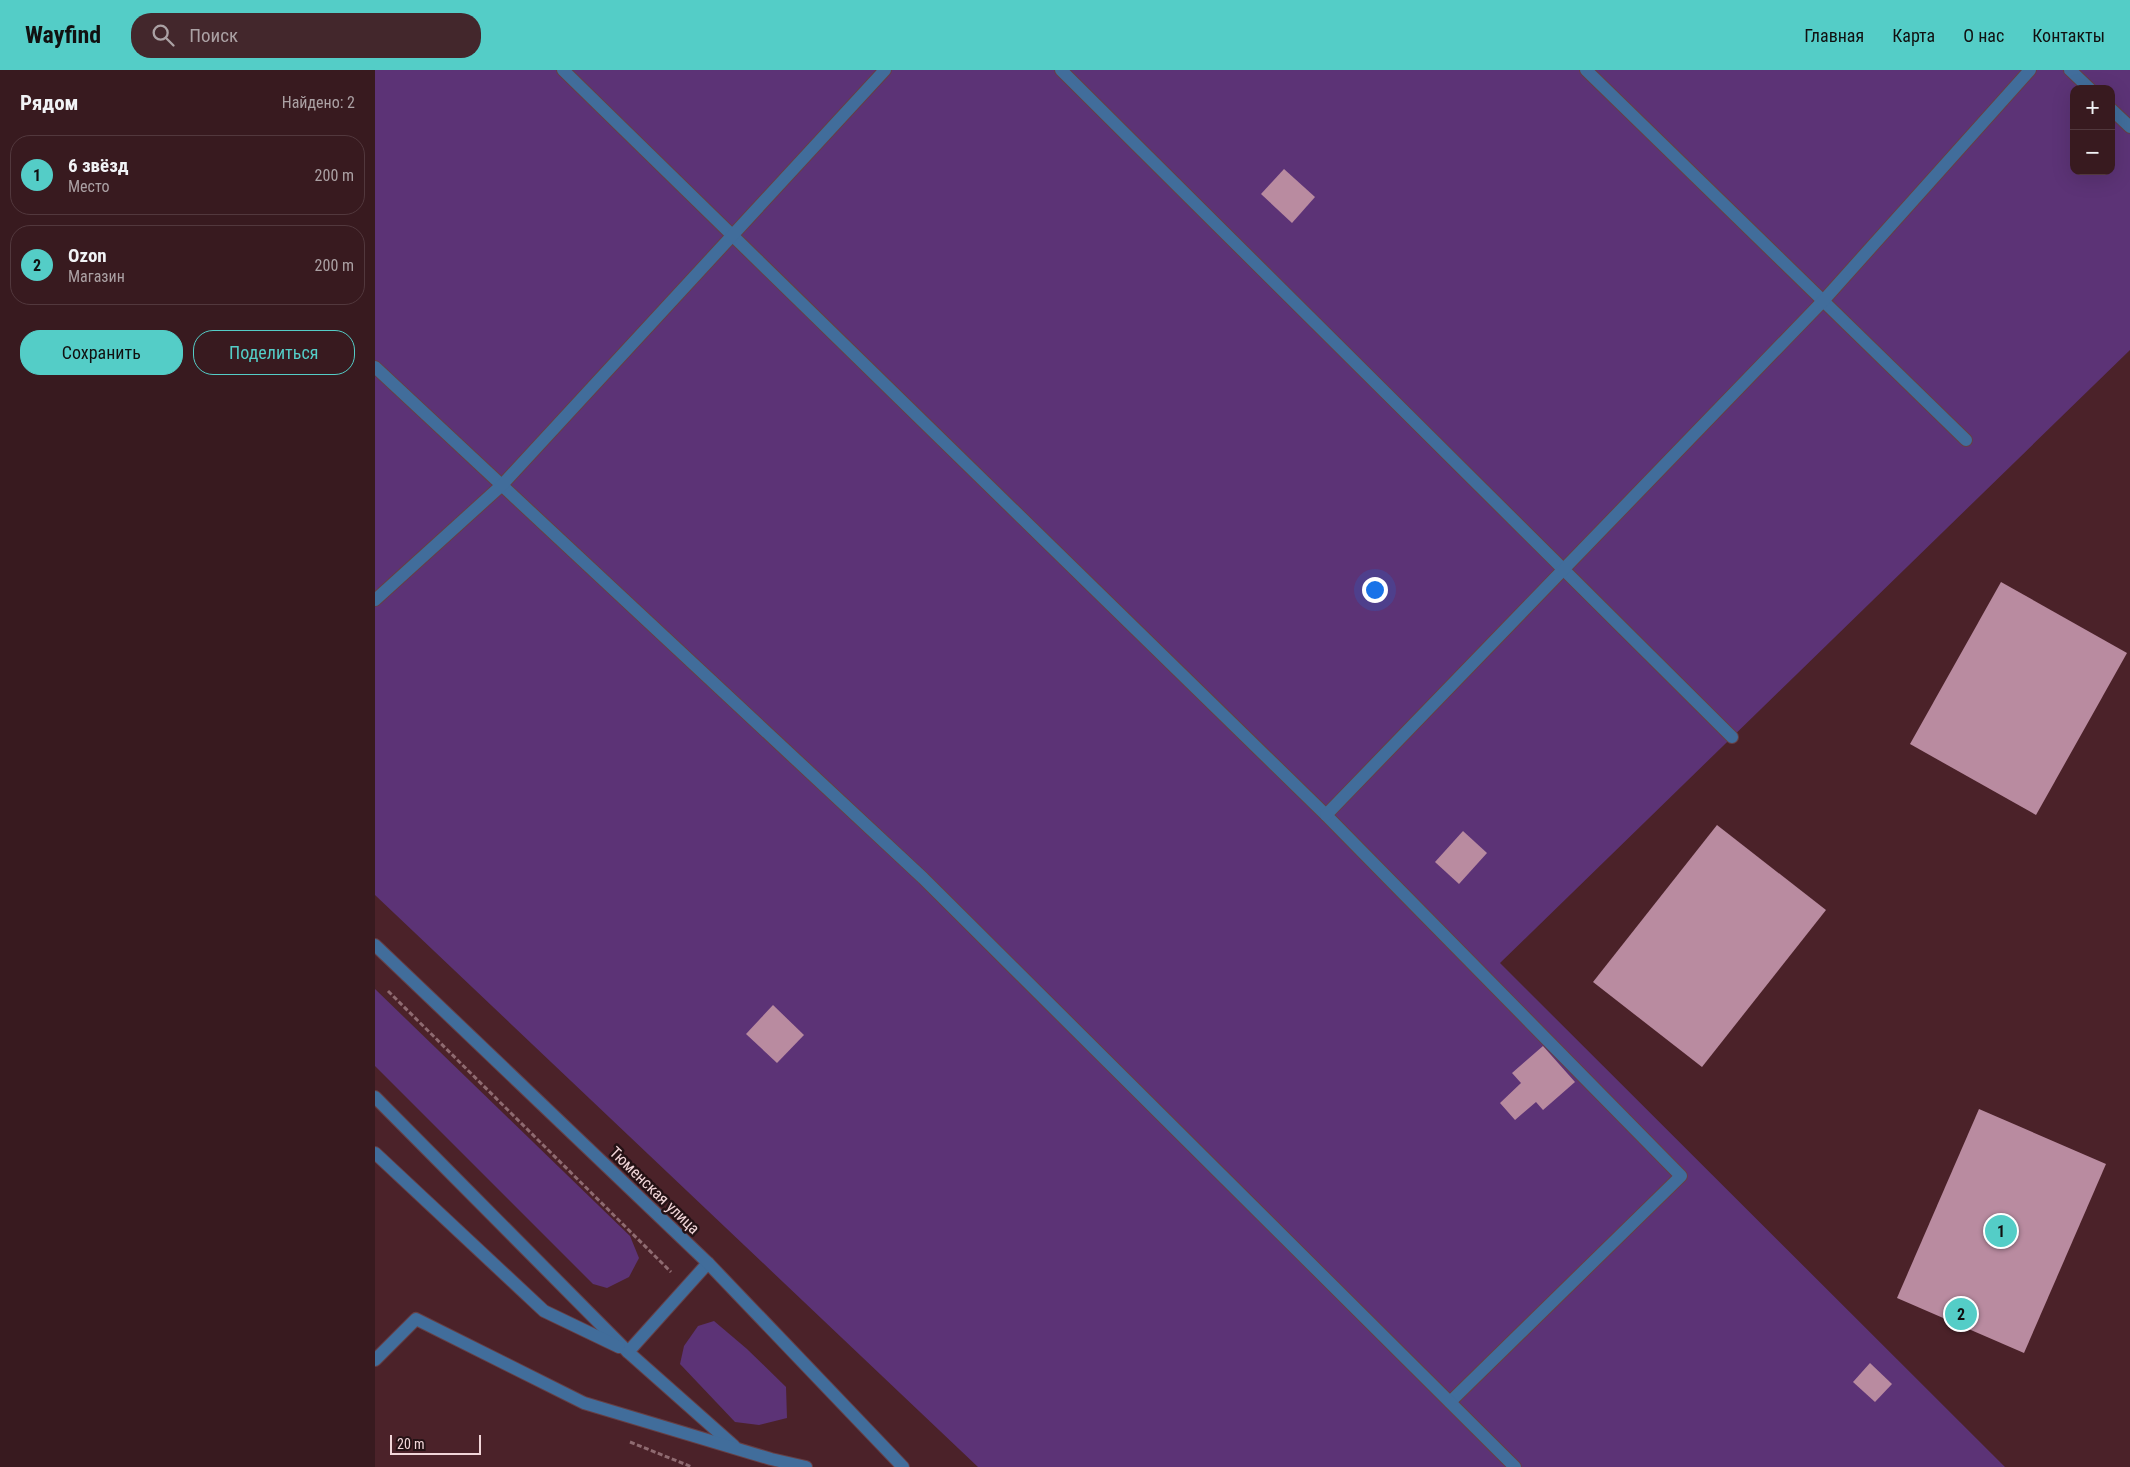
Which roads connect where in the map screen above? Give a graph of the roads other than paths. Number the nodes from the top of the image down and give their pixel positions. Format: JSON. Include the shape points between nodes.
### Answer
{"nodes":[{"id":1,"x":563,"y":70,"type":"edge"},
{"id":2,"x":885,"y":70,"type":"edge"},
{"id":3,"x":1061,"y":70,"type":"edge"},
{"id":4,"x":1586,"y":70,"type":"edge"},
{"id":5,"x":2030,"y":70,"type":"edge"},
{"id":6,"x":2070,"y":70,"type":"edge"},
{"id":7,"x":2086,"y":85,"type":"edge"},
{"id":8,"x":2115,"y":113,"type":"edge"},
{"id":9,"x":2130,"y":127,"type":"edge"},
{"id":10,"x":732,"y":234,"type":"junction"},
{"id":11,"x":1823,"y":301,"type":"junction"},
{"id":12,"x":375,"y":367,"type":"edge"},
{"id":13,"x":1966,"y":440,"type":"dead end"},
{"id":14,"x":502,"y":485,"type":"junction"},
{"id":15,"x":1563,"y":570,"type":"junction"},
{"id":16,"x":375,"y":600,"type":"edge"},
{"id":17,"x":1732,"y":737,"type":"dead end"},
{"id":18,"x":1326,"y":815,"type":"junction"},
{"id":19,"x":375,"y":945,"type":"edge"},
{"id":20,"x":375,"y":1097,"type":"edge"},
{"id":21,"x":375,"y":1152,"type":"edge"},
{"id":22,"x":708,"y":1263,"type":"junction"},
{"id":23,"x":627,"y":1352,"type":"junction"},
{"id":24,"x":375,"y":1360,"type":"edge"},
{"id":25,"x":1450,"y":1402,"type":"junction"},
{"id":26,"x":738,"y":1449,"type":"junction"},
{"id":27,"x":767,"y":1463,"type":"edge"},
{"id":28,"x":806,"y":1467,"type":"edge"},
{"id":29,"x":903,"y":1467,"type":"edge"},
{"id":30,"x":1515,"y":1467,"type":"edge"}],
"edges":[{"from":1,"to":10,"type":"street"},
{"from":2,"to":10,"type":"street"},
{"from":3,"to":15,"type":"street"},
{"from":4,"to":11,"type":"street"},
{"from":5,"to":11,"type":"street"},
{"from":6,"to":7,"type":"street"},
{"from":8,"to":9,"type":"street"},
{"from":10,"to":14,"type":"street"},
{"from":10,"to":18,"type":"street"},
{"from":11,"to":13,"type":"street"},
{"from":11,"to":15,"type":"street"},
{"from":12,"to":14,"type":"street"},
{"from":14,"to":16,"type":"street"},
{"from":14,"to":25,"type":"street","via":[[923,878]]},
{"from":15,"to":17,"type":"street"},
{"from":15,"to":18,"type":"street"},
{"from":18,"to":25,"type":"street","via":[[1681,1176]]},
{"from":19,"to":22,"type":"street","name":"Тюменская улица"},
{"from":20,"to":23,"type":"street"},
{"from":21,"to":23,"type":"street","via":[[544,1311]]},
{"from":22,"to":23,"type":"street"},
{"from":22,"to":29,"type":"street","name":"Тюменская улица"},
{"from":23,"to":26,"type":"street"},
{"from":24,"to":26,"type":"street","via":[[417,1319],[584,1403]]},
{"from":25,"to":30,"type":"street"},
{"from":26,"to":27,"type":"street"},
{"from":27,"to":28,"type":"street"}]}
